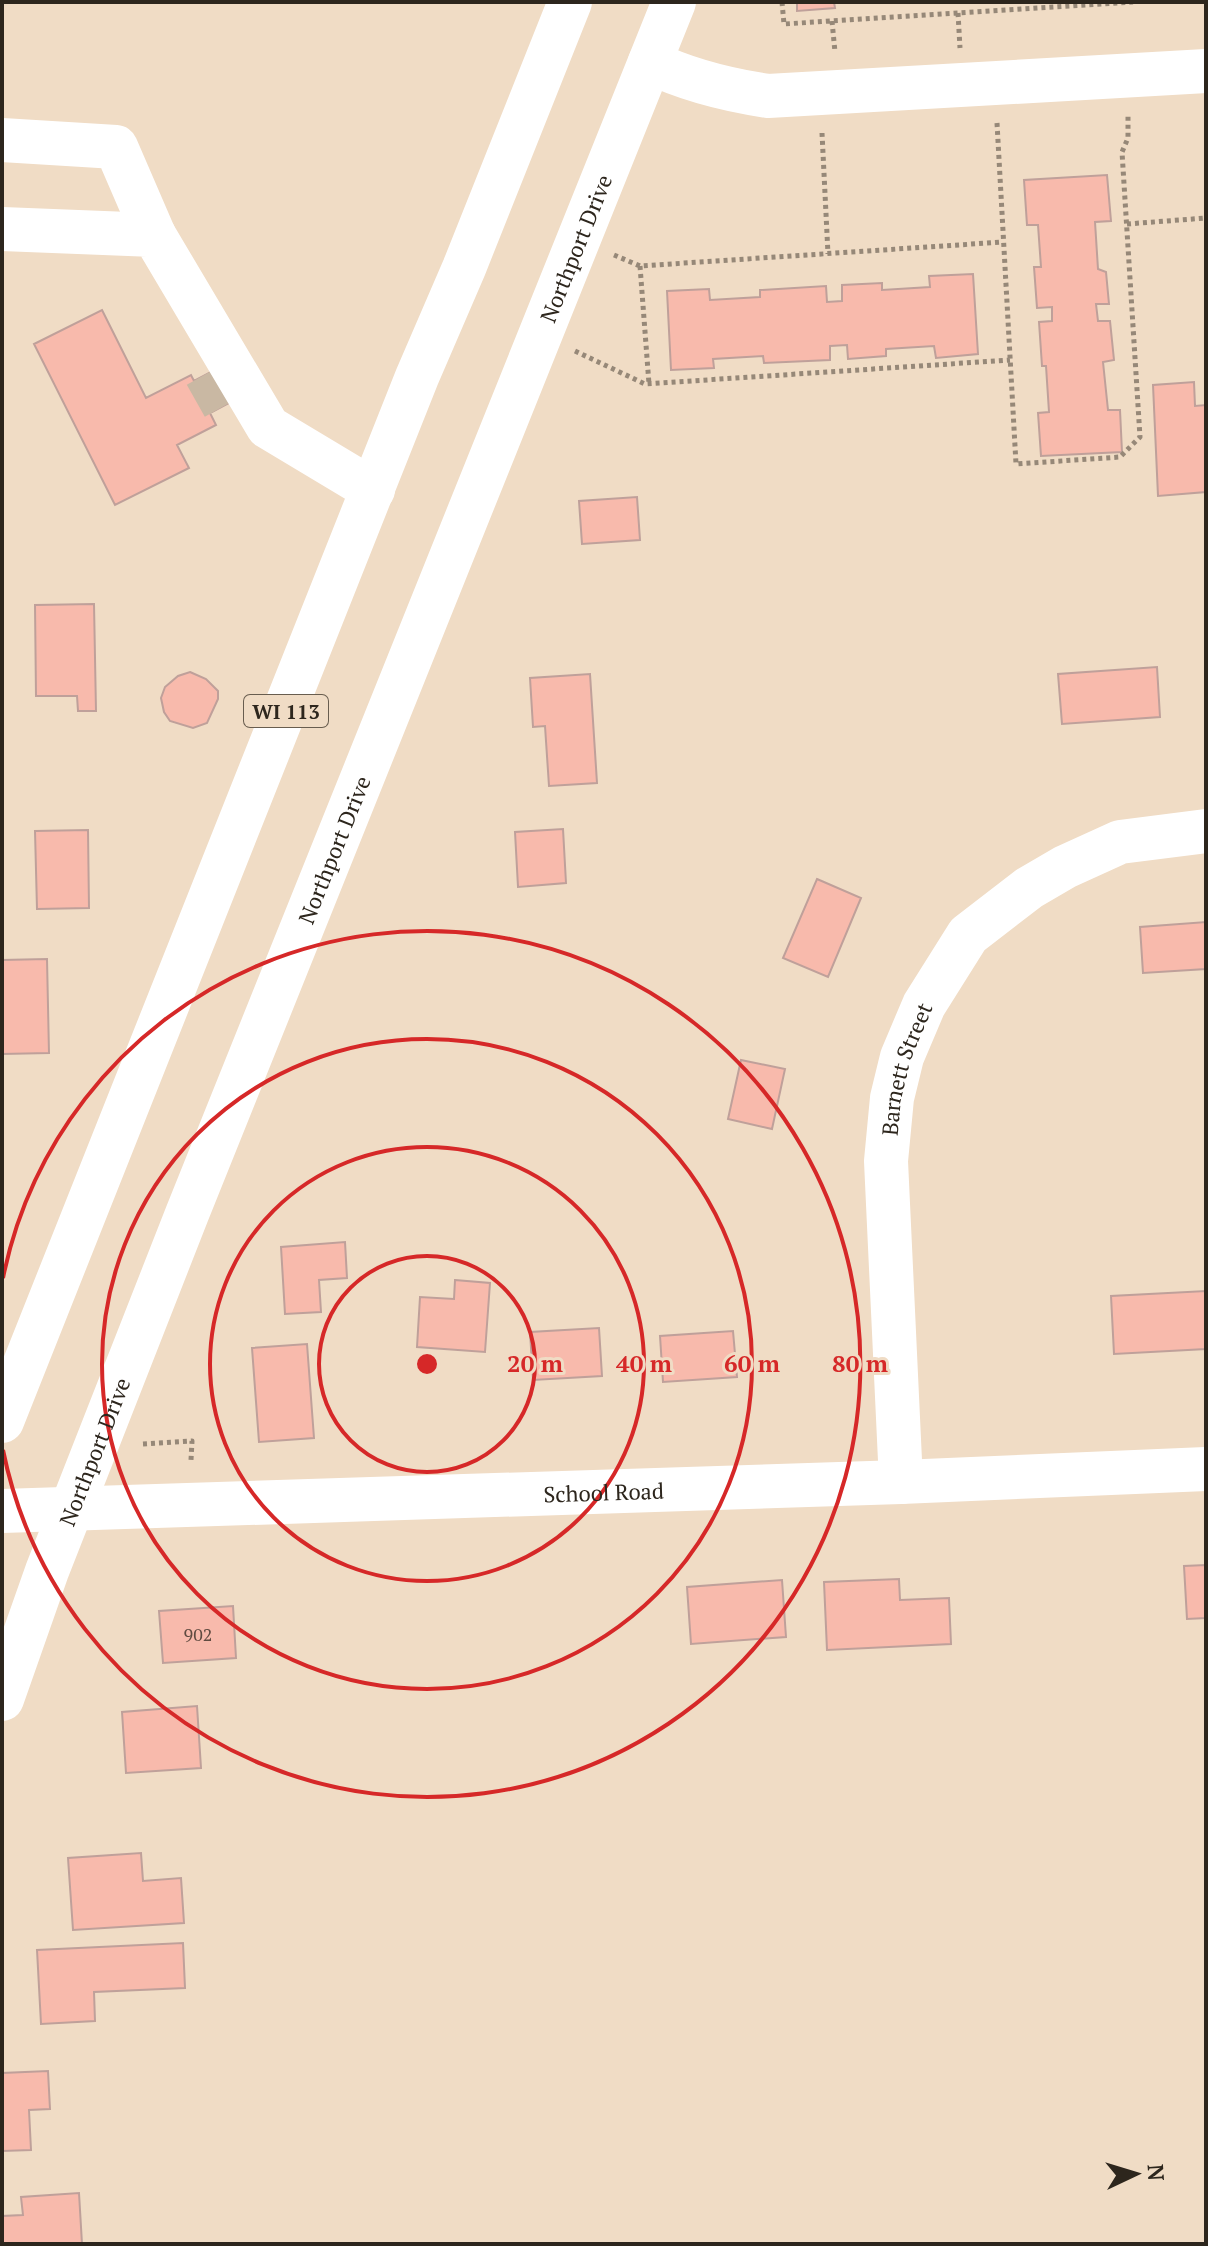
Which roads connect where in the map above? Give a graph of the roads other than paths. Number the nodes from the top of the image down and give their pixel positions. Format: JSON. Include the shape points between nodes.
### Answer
{"nodes":[{"id":1,"x":570,"y":2,"type":"edge"},
{"id":2,"x":674,"y":2,"type":"edge"},
{"id":3,"x":650,"y":62,"type":"junction"},
{"id":4,"x":1206,"y":71,"type":"edge"},
{"id":5,"x":2,"y":140,"type":"edge"},
{"id":6,"x":2,"y":229,"type":"edge"},
{"id":7,"x":154,"y":235,"type":"junction"},
{"id":8,"x":208,"y":325,"type":"junction"},
{"id":9,"x":268,"y":427,"type":"junction"},
{"id":10,"x":373,"y":490,"type":"junction"},
{"id":11,"x":1206,"y":831,"type":"edge"},
{"id":12,"x":2,"y":1421,"type":"edge"},
{"id":13,"x":1206,"y":1469,"type":"edge"},
{"id":14,"x":901,"y":1482,"type":"junction"},
{"id":15,"x":71,"y":1510,"type":"junction"},
{"id":16,"x":2,"y":1511,"type":"edge"},
{"id":17,"x":2,"y":1699,"type":"edge"}],
"edges":[{"from":1,"to":10,"type":"main road","number":"WI 113"},
{"from":2,"to":3,"type":"main road","name":"Northport Drive"},
{"from":3,"to":4,"type":"main road","via":[[768,96]]},
{"from":3,"to":15,"type":"main road","name":"Northport Drive"},
{"from":5,"to":7,"type":"main road","via":[[116,147]]},
{"from":6,"to":7,"type":"main road"},
{"from":7,"to":8,"type":"main road"},
{"from":8,"to":9,"type":"main road"},
{"from":8,"to":9,"type":"main road","via":[[215,390]]},
{"from":9,"to":10,"type":"main road"},
{"from":10,"to":12,"type":"main road","number":"WI 113"},
{"from":11,"to":14,"type":"main road","name":"Barnett Street","via":[[1120,842],[1029,888],[968,935],[924,1005],[892,1098],[886,1161]]},
{"from":13,"to":14,"type":"main road","name":"School Road"},
{"from":14,"to":15,"type":"main road","name":"School Road"},
{"from":15,"to":16,"type":"main road","name":"School Road"},
{"from":15,"to":17,"type":"main road","name":"Northport Drive"}]}
